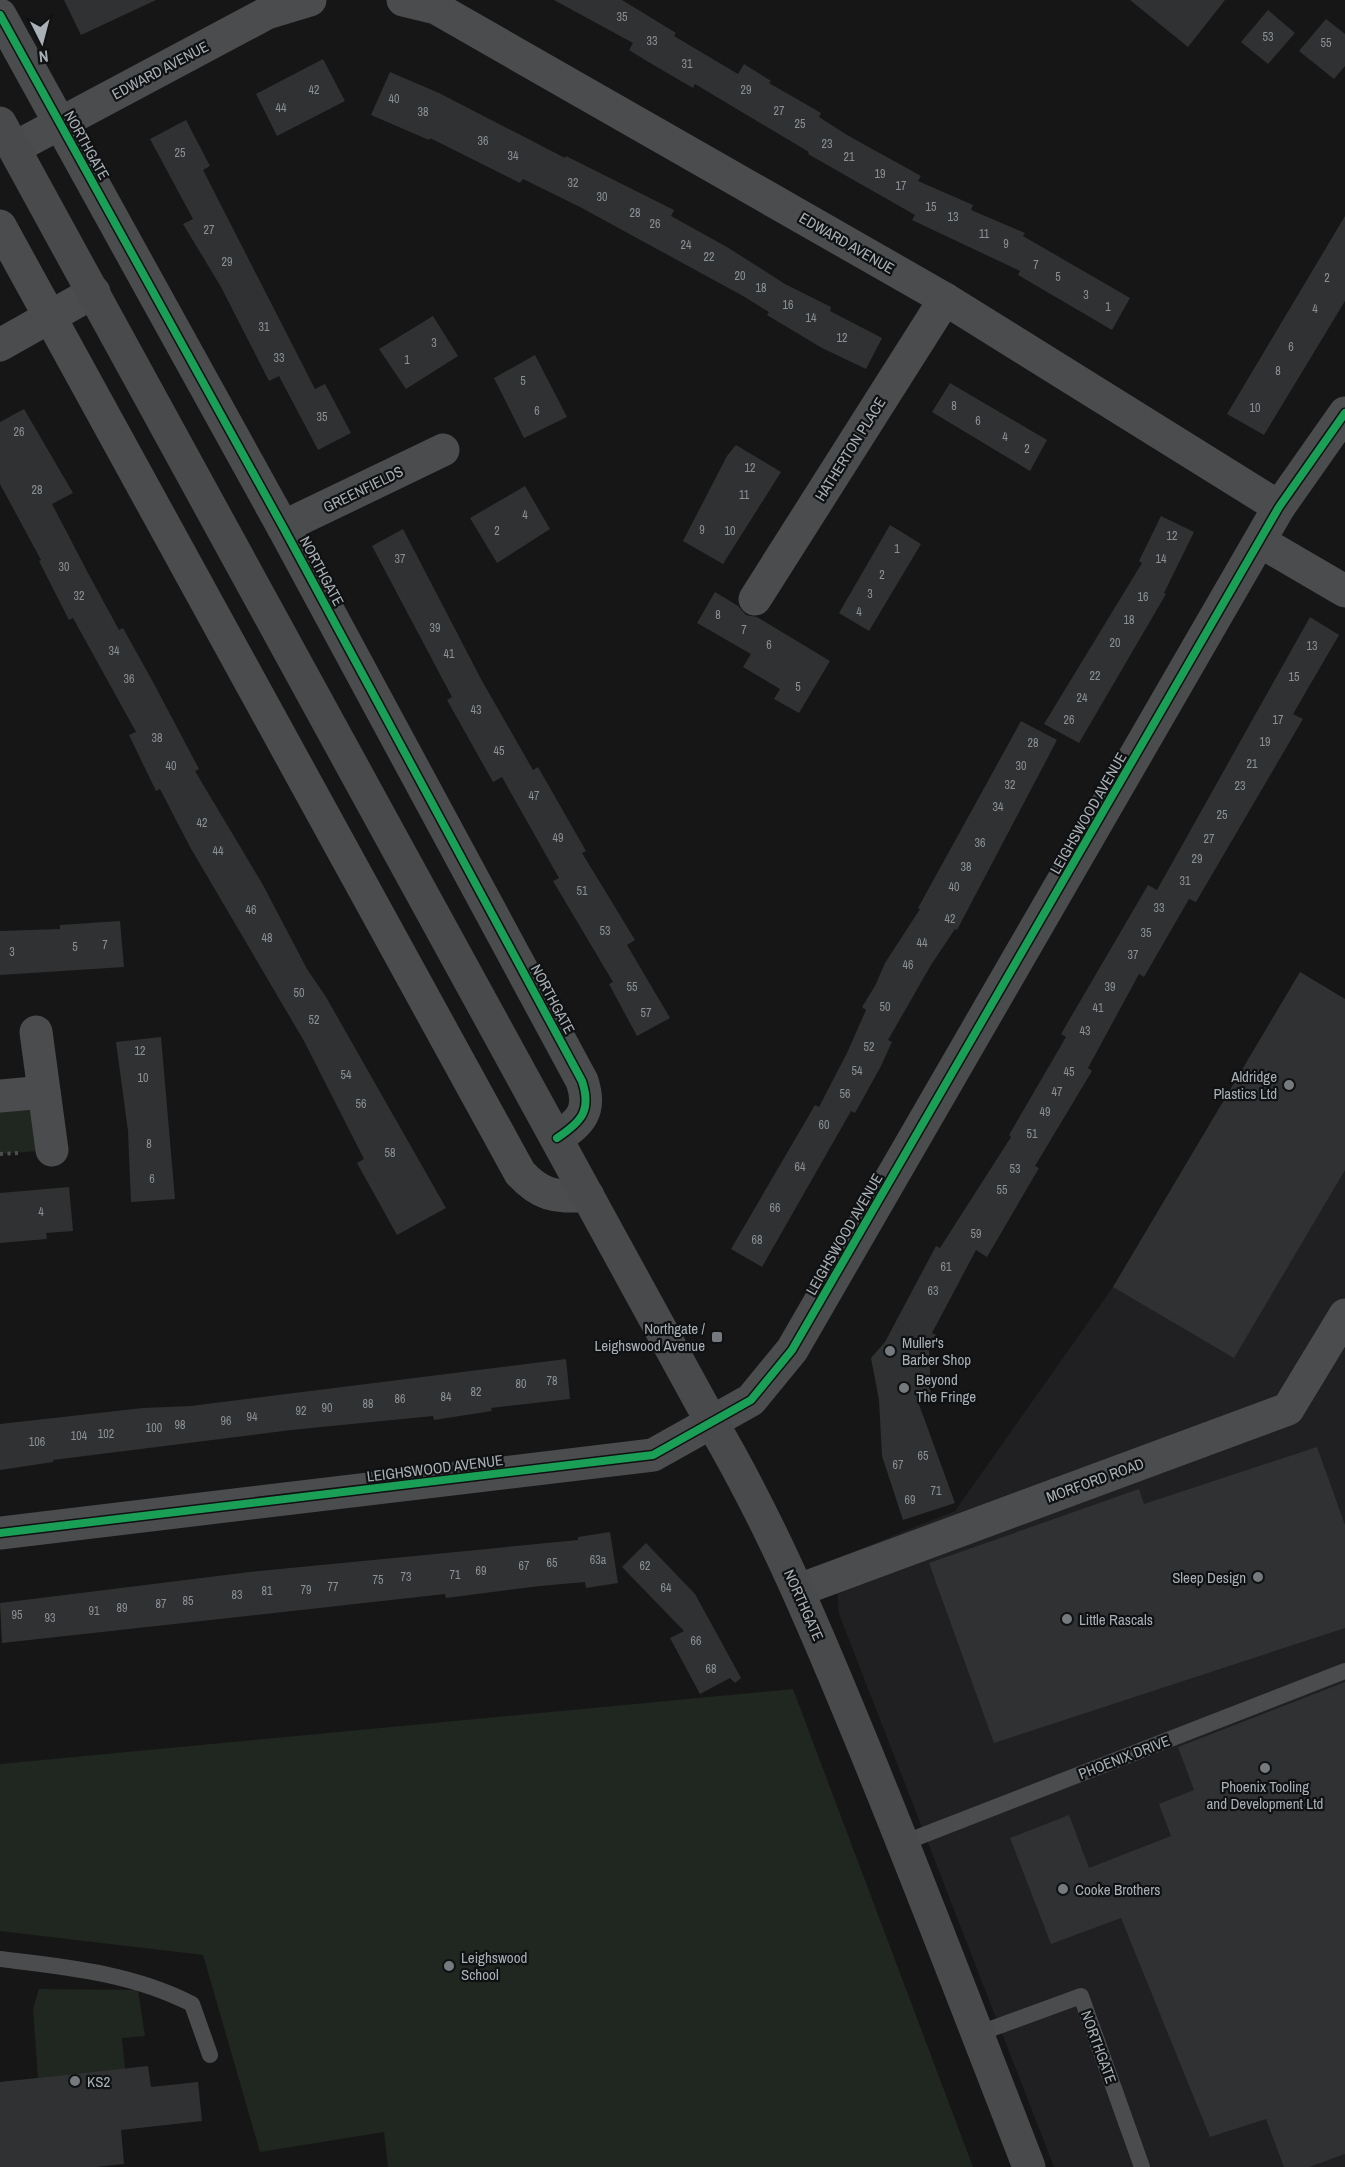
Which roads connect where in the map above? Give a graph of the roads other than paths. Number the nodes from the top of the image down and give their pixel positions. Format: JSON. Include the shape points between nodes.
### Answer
{"nodes":[{"id":1,"x":310,"y":0,"type":"edge"},
{"id":2,"x":403,"y":0,"type":"edge"},
{"id":3,"x":436,"y":4,"type":"edge"},
{"id":4,"x":0,"y":15,"type":"edge"},
{"id":5,"x":59,"y":123,"type":"junction"},
{"id":6,"x":7,"y":135,"type":"edge"},
{"id":7,"x":0,"y":226,"type":"edge"},
{"id":8,"x":94,"y":292,"type":"junction"},
{"id":9,"x":945,"y":299,"type":"junction"},
{"id":10,"x":50,"y":315,"type":"junction"},
{"id":11,"x":0,"y":345,"type":"edge"},
{"id":12,"x":1345,"y":412,"type":"edge"},
{"id":13,"x":442,"y":450,"type":"dead end"},
{"id":14,"x":1279,"y":507,"type":"junction"},
{"id":15,"x":283,"y":527,"type":"junction"},
{"id":16,"x":1261,"y":542,"type":"junction"},
{"id":17,"x":1345,"y":591,"type":"edge"},
{"id":18,"x":755,"y":598,"type":"dead end"},
{"id":19,"x":36,"y":1032,"type":"dead end"},
{"id":20,"x":44,"y":1092,"type":"junction"},
{"id":21,"x":0,"y":1096,"type":"edge"},
{"id":22,"x":557,"y":1138,"type":"junction"},
{"id":23,"x":52,"y":1150,"type":"dead end"},
{"id":24,"x":588,"y":1196,"type":"junction"},
{"id":25,"x":1345,"y":1315,"type":"edge"},
{"id":26,"x":711,"y":1423,"type":"junction"},
{"id":27,"x":0,"y":1533,"type":"edge"},
{"id":28,"x":799,"y":1590,"type":"junction"},
{"id":29,"x":1345,"y":1671,"type":"edge"},
{"id":30,"x":903,"y":1843,"type":"junction"},
{"id":31,"x":0,"y":1959,"type":"edge"},
{"id":32,"x":977,"y":2034,"type":"junction"},
{"id":33,"x":210,"y":2055,"type":"dead end"},
{"id":34,"x":1029,"y":2167,"type":"edge"},
{"id":35,"x":1142,"y":2167,"type":"edge"}],
"edges":[{"from":1,"to":5,"type":"street","name":"EDWARD AVENUE","via":[[267,13]]},
{"from":2,"to":3,"type":"street","name":"EDWARD AVENUE"},
{"from":3,"to":9,"type":"street","name":"EDWARD AVENUE"},
{"from":4,"to":5,"type":"street","name":"NORTHGATE"},
{"from":5,"to":6,"type":"street","name":"EDWARD AVENUE"},
{"from":5,"to":15,"type":"street","name":"NORTHGATE"},
{"from":6,"to":8,"type":"main road","name":"NORTHGATE"},
{"from":7,"to":10,"type":"street"},
{"from":8,"to":10,"type":"street"},
{"from":8,"to":22,"type":"main road","name":"NORTHGATE"},
{"from":9,"to":14,"type":"street","name":"EDWARD AVENUE"},
{"from":9,"to":18,"type":"street","name":"HATHERTON PLACE"},
{"from":10,"to":11,"type":"street"},
{"from":10,"to":24,"type":"street","via":[[520,1173],[534,1189],[554,1196]]},
{"from":12,"to":14,"type":"street","name":"LEIGHSWOOD AVENUE"},
{"from":13,"to":15,"type":"street","name":"GREENFIELDS"},
{"from":14,"to":16,"type":"street","name":"LEIGHSWOOD AVENUE"},
{"from":15,"to":22,"type":"street","name":"NORTHGATE","via":[[582,1081],[586,1095],[581,1118]]},
{"from":16,"to":17,"type":"street"},
{"from":16,"to":26,"type":"street","name":"LEIGHSWOOD AVENUE","via":[[792,1350],[751,1400]]},
{"from":19,"to":20,"type":"street"},
{"from":20,"to":21,"type":"street"},
{"from":20,"to":23,"type":"street"},
{"from":22,"to":24,"type":"main road","name":"NORTHGATE"},
{"from":24,"to":26,"type":"main road","name":"NORTHGATE"},
{"from":25,"to":28,"type":"street","name":"MORFORD ROAD","via":[[1288,1409]]},
{"from":26,"to":27,"type":"street","name":"LEIGHSWOOD AVENUE","via":[[653,1455]]},
{"from":26,"to":28,"type":"main road","name":"NORTHGATE","via":[[746,1481]]},
{"from":28,"to":30,"type":"main road","name":"NORTHGATE"},
{"from":29,"to":30,"type":"lane","name":"PHOENIX DRIVE"},
{"from":30,"to":32,"type":"main road","name":"NORTHGATE"},
{"from":31,"to":33,"type":"lane","via":[[97,1972],[163,1989],[192,2004]]},
{"from":32,"to":34,"type":"main road","name":"NORTHGATE"},
{"from":32,"to":35,"type":"lane","name":"NORTHGATE","via":[[1081,1996]]}]}
